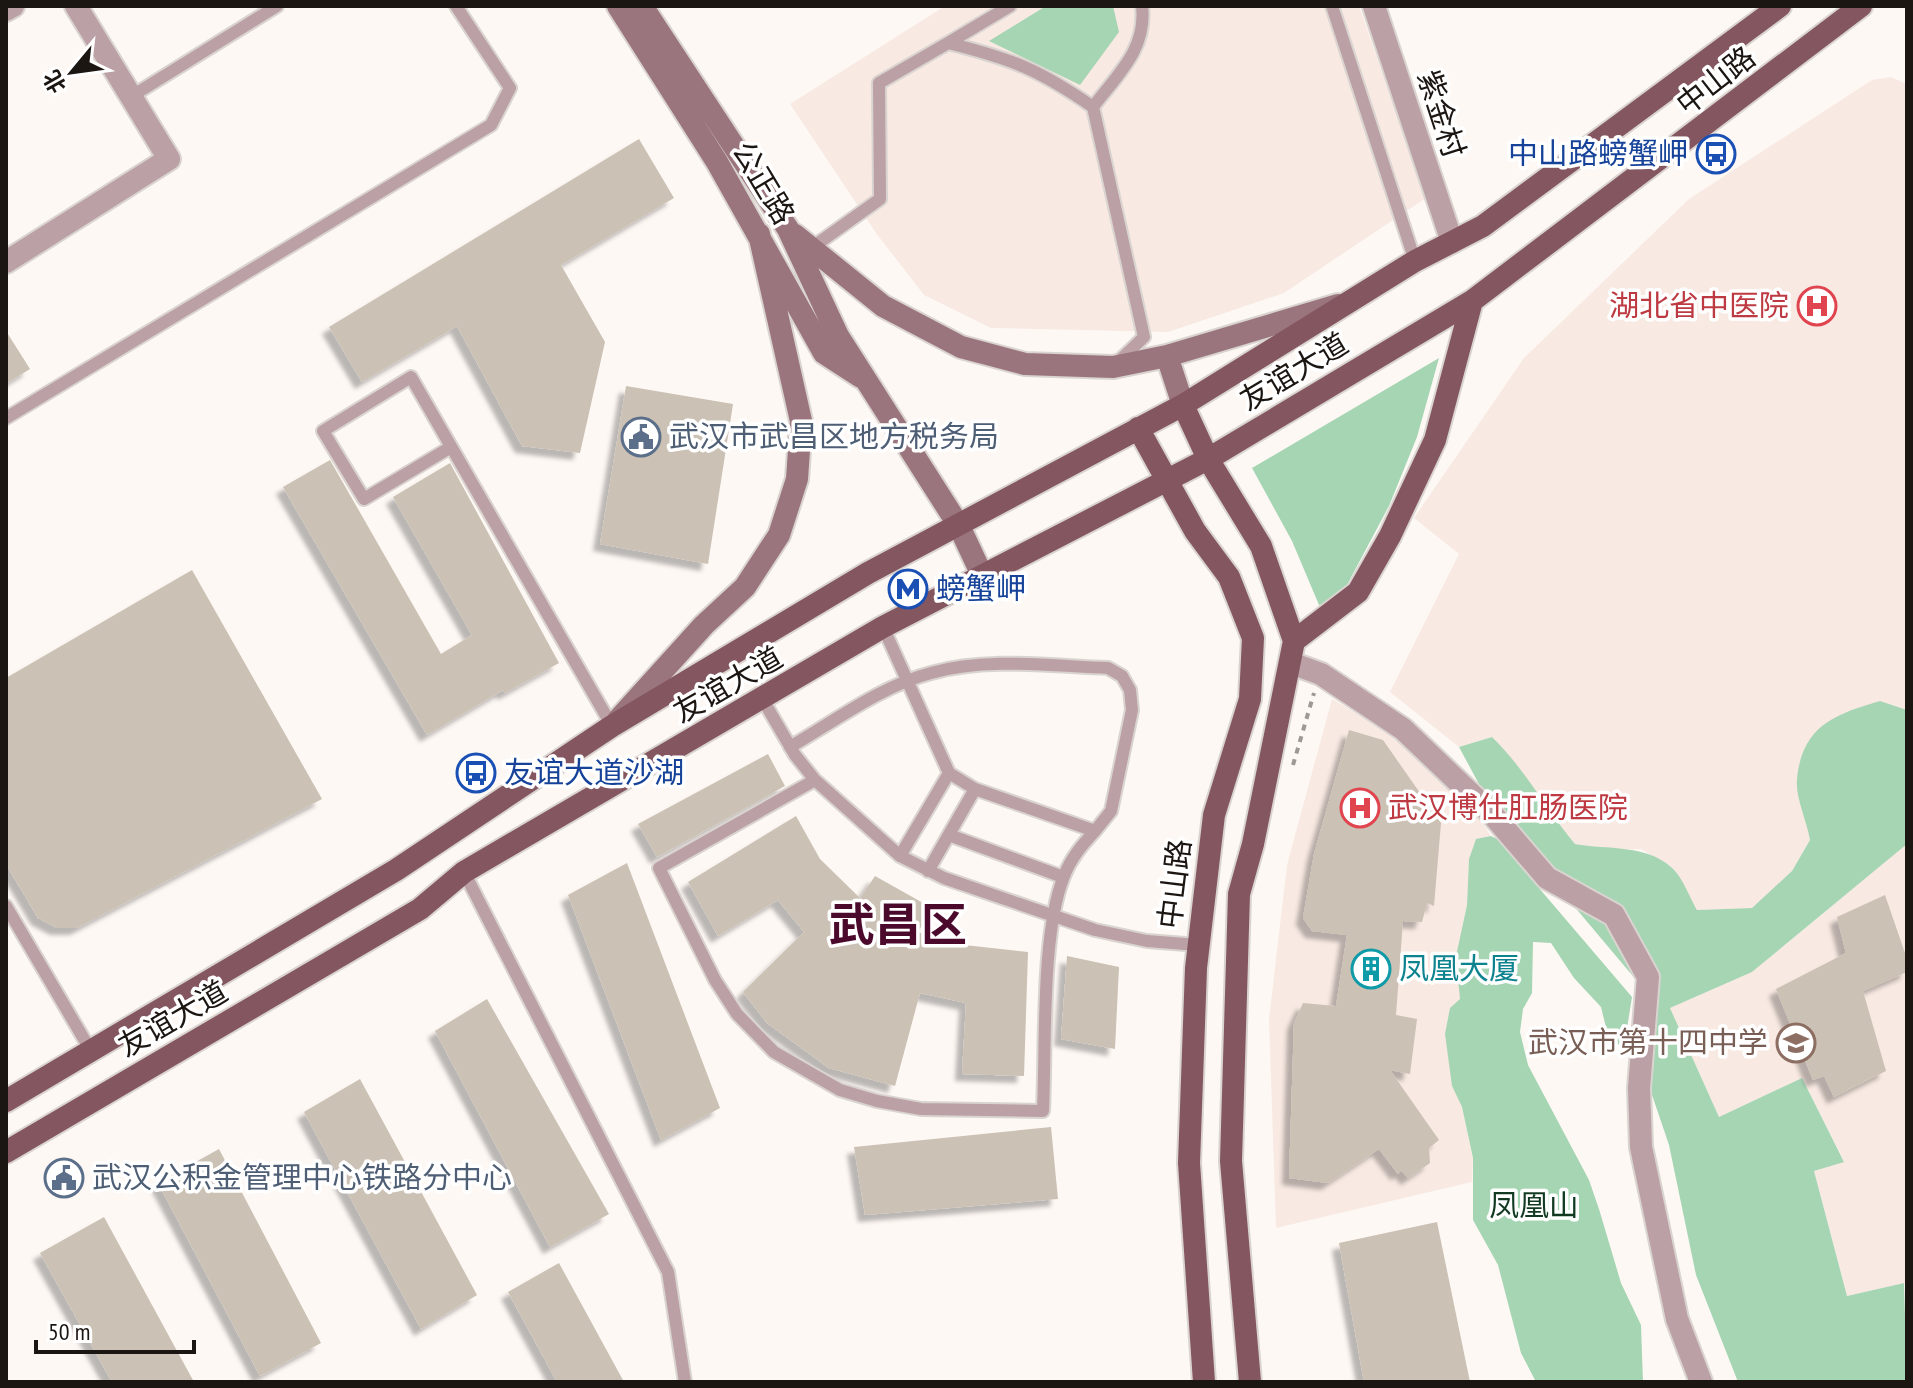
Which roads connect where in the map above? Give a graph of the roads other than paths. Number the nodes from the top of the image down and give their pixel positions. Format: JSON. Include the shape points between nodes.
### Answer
{"nodes":[{"id":1,"x":13,"y":6,"type":"edge"},
{"id":2,"x":76,"y":6,"type":"edge"},
{"id":3,"x":277,"y":6,"type":"edge"},
{"id":4,"x":456,"y":6,"type":"edge"},
{"id":5,"x":618,"y":6,"type":"edge"},
{"id":6,"x":642,"y":6,"type":"edge"},
{"id":7,"x":1010,"y":6,"type":"edge"},
{"id":8,"x":1142,"y":6,"type":"edge"},
{"id":9,"x":1332,"y":6,"type":"edge"},
{"id":10,"x":1374,"y":6,"type":"edge"},
{"id":11,"x":1780,"y":6,"type":"edge"},
{"id":12,"x":1861,"y":6,"type":"edge"},
{"id":13,"x":6,"y":10,"type":"edge"},
{"id":14,"x":948,"y":43,"type":"junction"},
{"id":15,"x":132,"y":96,"type":"junction"},
{"id":16,"x":1093,"y":107,"type":"junction"},
{"id":17,"x":788,"y":229,"type":"junction"},
{"id":18,"x":759,"y":234,"type":"junction"},
{"id":19,"x":1452,"y":242,"type":"junction"},
{"id":20,"x":810,"y":249,"type":"junction"},
{"id":21,"x":1415,"y":261,"type":"junction"},
{"id":22,"x":6,"y":262,"type":"edge"},
{"id":23,"x":1491,"y":289,"type":"joint"},
{"id":24,"x":1472,"y":301,"type":"junction"},
{"id":25,"x":1347,"y":302,"type":"junction"},
{"id":26,"x":1167,"y":356,"type":"junction"},
{"id":27,"x":1113,"y":367,"type":"junction"},
{"id":28,"x":866,"y":380,"type":"junction"},
{"id":29,"x":1183,"y":405,"type":"junction"},
{"id":30,"x":6,"y":418,"type":"edge"},
{"id":31,"x":1138,"y":428,"type":"junction"},
{"id":32,"x":451,"y":447,"type":"junction"},
{"id":33,"x":1208,"y":459,"type":"junction"},
{"id":34,"x":1166,"y":480,"type":"junction"},
{"id":35,"x":959,"y":526,"type":"junction"},
{"id":36,"x":982,"y":575,"type":"junction"},
{"id":37,"x":883,"y":627,"type":"junction"},
{"id":38,"x":1292,"y":652,"type":"junction"},
{"id":39,"x":909,"y":680,"type":"junction"},
{"id":40,"x":763,"y":700,"type":"junction"},
{"id":41,"x":612,"y":726,"type":"junction"},
{"id":42,"x":790,"y":747,"type":"junction"},
{"id":43,"x":949,"y":773,"type":"junction"},
{"id":44,"x":815,"y":780,"type":"junction"},
{"id":45,"x":975,"y":789,"type":"junction"},
{"id":46,"x":1095,"y":831,"type":"junction"},
{"id":47,"x":949,"y":835,"type":"junction"},
{"id":48,"x":900,"y":856,"type":"junction"},
{"id":49,"x":928,"y":871,"type":"junction"},
{"id":50,"x":464,"y":872,"type":"junction"},
{"id":51,"x":1063,"y":877,"type":"junction"},
{"id":52,"x":6,"y":906,"type":"edge"},
{"id":53,"x":1052,"y":916,"type":"junction"},
{"id":54,"x":1198,"y":945,"type":"junction"},
{"id":55,"x":91,"y":1051,"type":"junction"},
{"id":56,"x":6,"y":1101,"type":"edge"},
{"id":57,"x":6,"y":1152,"type":"edge"},
{"id":58,"x":685,"y":1382,"type":"edge"},
{"id":59,"x":1204,"y":1382,"type":"edge"},
{"id":60,"x":1250,"y":1382,"type":"edge"},
{"id":61,"x":1701,"y":1382,"type":"edge"}],
"edges":[{"from":1,"to":13,"type":"street"},
{"from":2,"to":15,"type":"street"},
{"from":3,"to":15,"type":"lane"},
{"from":4,"to":30,"type":"lane","via":[[510,88],[491,125]]},
{"from":5,"to":18,"type":"main road","name":"公正路"},
{"from":6,"to":17,"type":"main road","name":"公正路"},
{"from":7,"to":14,"type":"lane"},
{"from":8,"to":16,"type":"lane","via":[[1139,48]]},
{"from":9,"to":21,"type":"lane"},
{"from":10,"to":19,"type":"street","name":"紫金村"},
{"from":11,"to":19,"type":"main road","name":"中山路","via":[[1483,226]]},
{"from":12,"to":23,"type":"main road","name":"中山路"},
{"from":14,"to":16,"type":"lane","via":[[1014,59]]},
{"from":14,"to":20,"type":"lane","via":[[879,83],[880,199]]},
{"from":15,"to":22,"type":"street","via":[[169,159]]},
{"from":16,"to":27,"type":"lane","via":[[1144,337]]},
{"from":17,"to":20,"type":"main road"},
{"from":17,"to":28,"type":"main road","name":"公正路","via":[[838,336]]},
{"from":18,"to":28,"type":"main road","name":"公正路","via":[[824,353]]},
{"from":18,"to":41,"type":"main road","via":[[801,421],[797,479],[779,535],[745,587]]},
{"from":19,"to":21,"type":"main road","name":"中山路"},
{"from":20,"to":27,"type":"main road","via":[[883,306],[961,347],[1025,364]]},
{"from":21,"to":25,"type":"main road","name":"友谊大道"},
{"from":23,"to":24,"type":"main road","name":"友谊大道"},
{"from":24,"to":33,"type":"main road","name":"友谊大道"},
{"from":24,"to":38,"type":"main road","via":[[1435,440],[1390,536],[1358,592]]},
{"from":25,"to":26,"type":"main road"},
{"from":25,"to":29,"type":"main road","name":"友谊大道"},
{"from":26,"to":27,"type":"main road"},
{"from":26,"to":29,"type":"main road"},
{"from":28,"to":35,"type":"main road","name":"公正路"},
{"from":29,"to":31,"type":"main road","name":"友谊大道"},
{"from":29,"to":33,"type":"main road"},
{"from":31,"to":34,"type":"main road","name":"中山路"},
{"from":31,"to":35,"type":"main road","name":"友谊大道"},
{"from":32,"to":32,"type":"lane","via":[[411,377],[323,431],[364,499]]},
{"from":32,"to":41,"type":"lane"},
{"from":33,"to":34,"type":"main road","name":"友谊大道"},
{"from":33,"to":38,"type":"main road","via":[[1261,546]]},
{"from":34,"to":36,"type":"main road","name":"友谊大道"},
{"from":34,"to":54,"type":"main road","name":"中山路","via":[[1229,577],[1253,638],[1250,699],[1214,815]]},
{"from":35,"to":36,"type":"main road","name":"公正路"},
{"from":35,"to":41,"type":"main road","name":"友谊大道","via":[[868,573]]},
{"from":36,"to":37,"type":"main road","name":"友谊大道"},
{"from":37,"to":39,"type":"lane"},
{"from":37,"to":40,"type":"main road","name":"友谊大道"},
{"from":38,"to":60,"type":"main road","via":[[1239,894],[1231,1161]]},
{"from":38,"to":61,"type":"street","via":[[1403,729],[1493,815],[1547,878],[1614,915],[1648,977],[1639,1088],[1641,1147],[1677,1319]]},
{"from":39,"to":42,"type":"lane"},
{"from":39,"to":43,"type":"lane"},
{"from":39,"to":46,"type":"lane","via":[[984,666],[1108,668],[1122,676],[1130,690],[1129,728],[1111,811]]},
{"from":40,"to":42,"type":"lane"},
{"from":40,"to":50,"type":"main road","name":"友谊大道"},
{"from":41,"to":55,"type":"main road","name":"友谊大道","via":[[396,870]]},
{"from":42,"to":44,"type":"lane"},
{"from":43,"to":45,"type":"lane"},
{"from":43,"to":48,"type":"lane"},
{"from":44,"to":48,"type":"lane"},
{"from":44,"to":53,"type":"lane","via":[[659,868],[737,1014],[774,1052],[840,1090],[921,1109],[1043,1111]]},
{"from":45,"to":46,"type":"lane"},
{"from":45,"to":47,"type":"lane"},
{"from":46,"to":51,"type":"lane"},
{"from":47,"to":49,"type":"lane"},
{"from":47,"to":51,"type":"lane"},
{"from":48,"to":49,"type":"lane"},
{"from":49,"to":53,"type":"lane"},
{"from":50,"to":57,"type":"main road","name":"友谊大道","via":[[420,909]]},
{"from":50,"to":58,"type":"lane","via":[[668,1272]]},
{"from":51,"to":53,"type":"lane"},
{"from":52,"to":55,"type":"lane"},
{"from":53,"to":54,"type":"lane","via":[[1117,936]]},
{"from":54,"to":59,"type":"main road","name":"中山路","via":[[1189,1163]]},
{"from":55,"to":56,"type":"main road","name":"友谊大道"}]}
